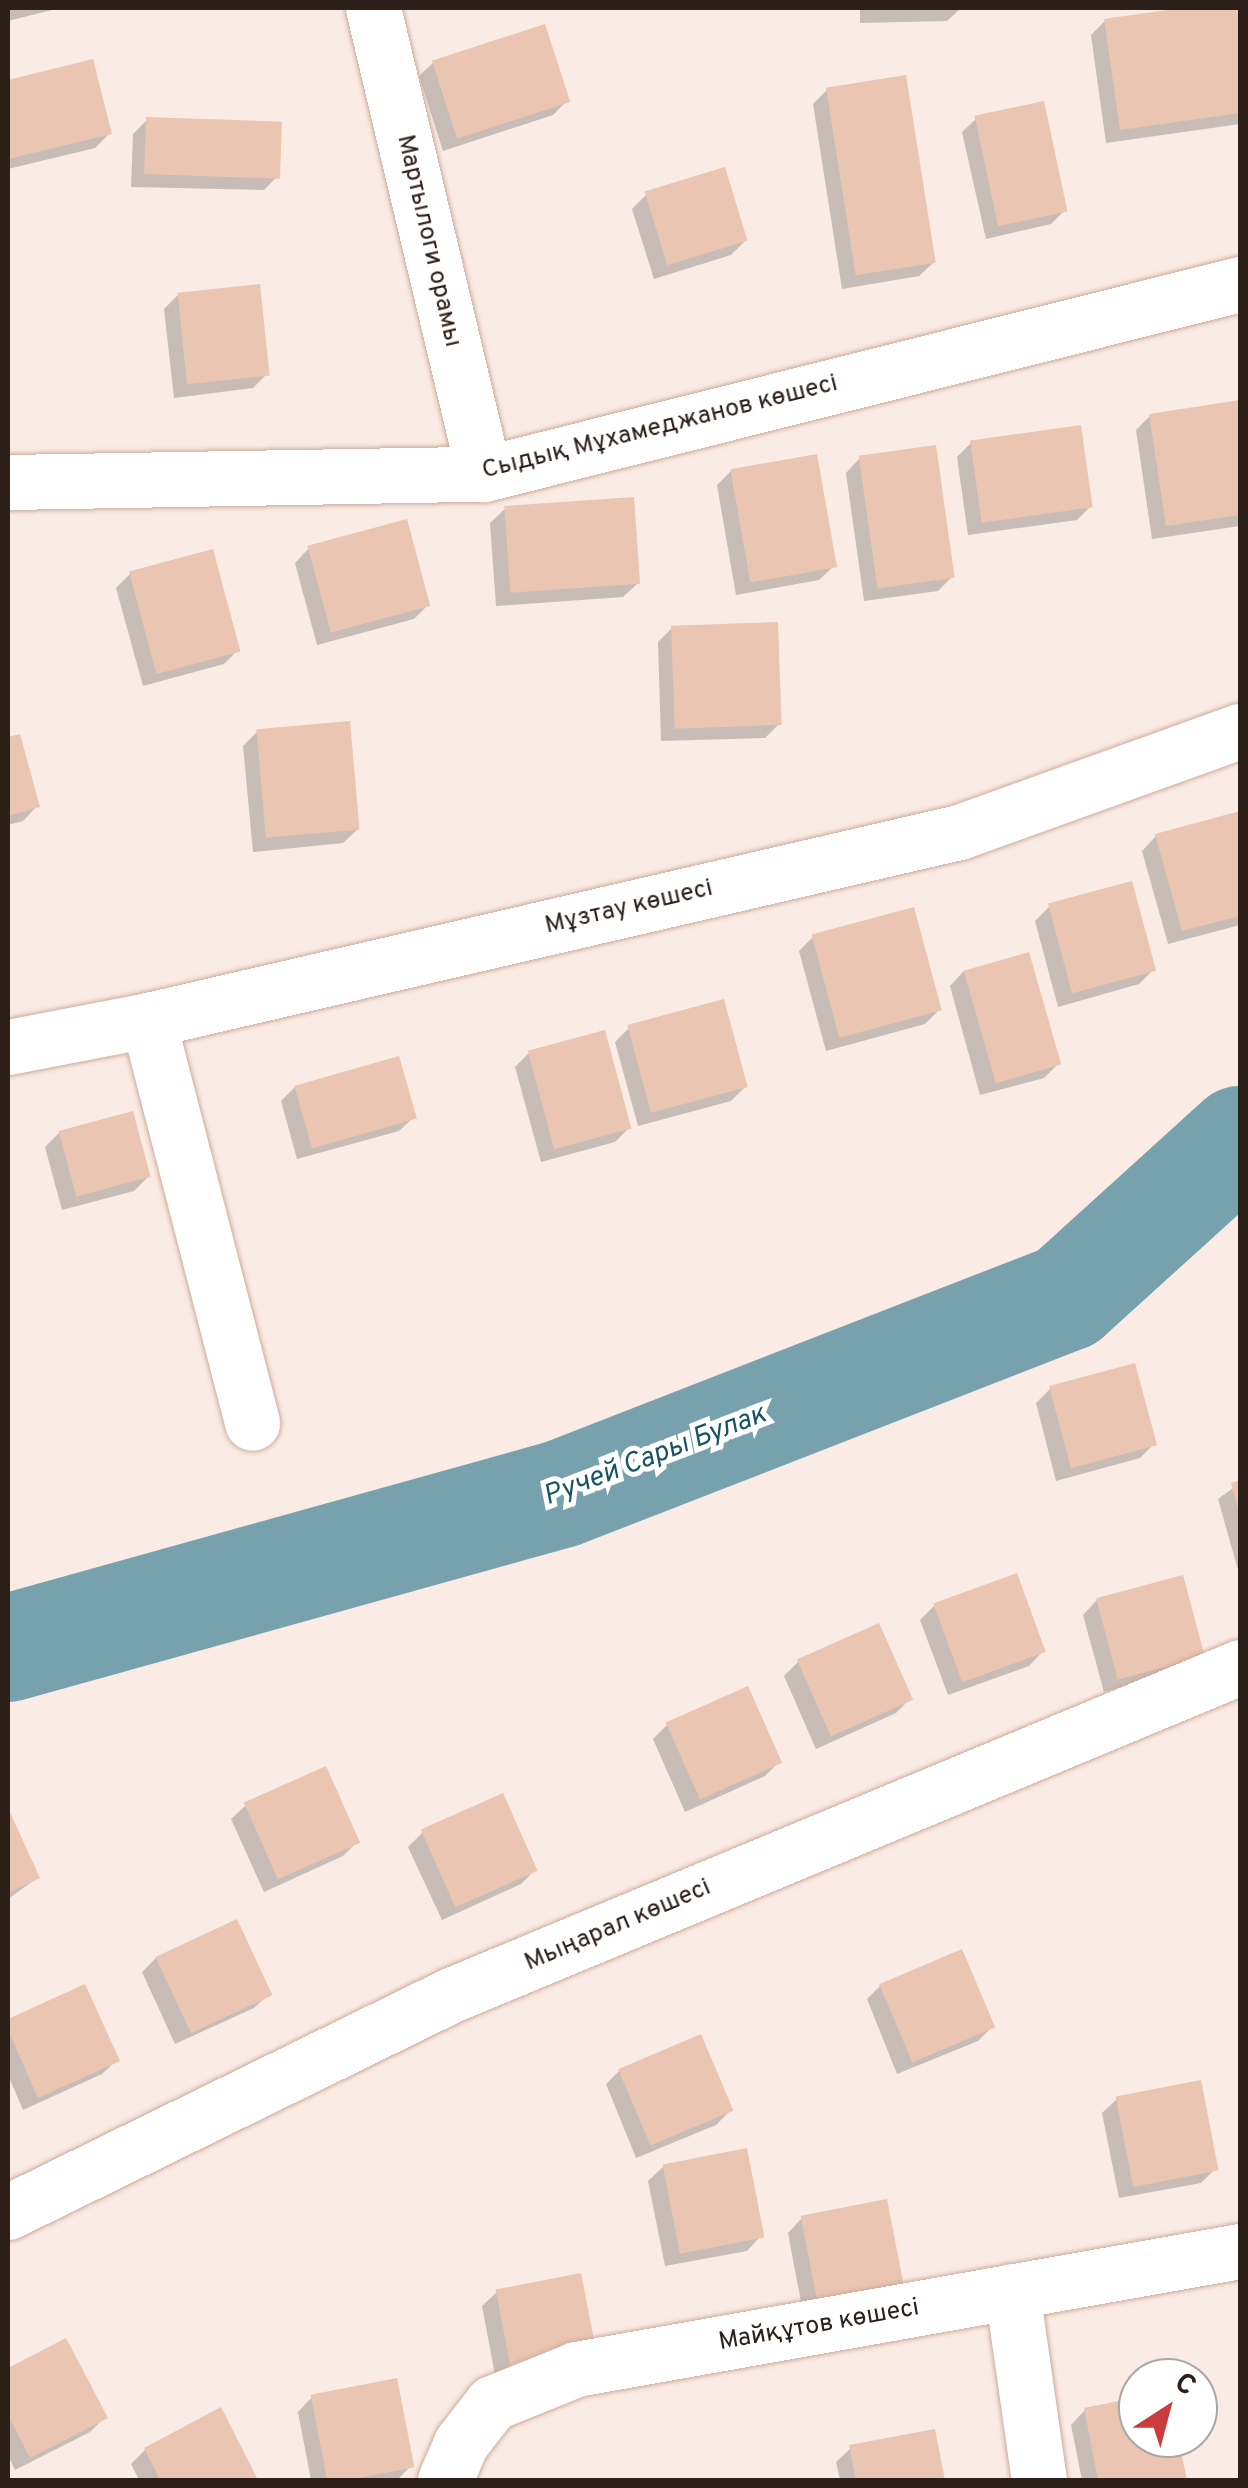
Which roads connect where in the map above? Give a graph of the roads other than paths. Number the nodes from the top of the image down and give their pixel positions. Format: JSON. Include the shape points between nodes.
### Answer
{"nodes":[{"id":1,"x":373,"y":8,"type":"edge"},
{"id":2,"x":1240,"y":284,"type":"edge"},
{"id":3,"x":484,"y":474,"type":"junction"},
{"id":4,"x":8,"y":482,"type":"edge"},
{"id":5,"x":1240,"y":731,"type":"edge"},
{"id":6,"x":148,"y":1020,"type":"junction"},
{"id":7,"x":8,"y":1047,"type":"edge"},
{"id":8,"x":252,"y":1423,"type":"dead end"},
{"id":9,"x":1240,"y":1667,"type":"edge"},
{"id":10,"x":8,"y":2212,"type":"edge"},
{"id":11,"x":1240,"y":2251,"type":"edge"},
{"id":12,"x":1012,"y":2292,"type":"junction"},
{"id":13,"x":445,"y":2480,"type":"edge"},
{"id":14,"x":1038,"y":2480,"type":"edge"}],
"edges":[{"from":1,"to":3,"type":"street","name":"Мартылоги орамы"},
{"from":2,"to":3,"type":"street","name":"Сыдық Мұхамеджанов көшесі"},
{"from":3,"to":4,"type":"street","name":"Сыдық Мұхамеджанов көшесі"},
{"from":5,"to":6,"type":"street","name":"Мұзтау көшесі","via":[[958,832]]},
{"from":6,"to":7,"type":"street","name":"Мұзтау көшесі"},
{"from":6,"to":8,"type":"street"},
{"from":9,"to":10,"type":"street","name":"Мыңарал көшесі","via":[[451,1996]]},
{"from":11,"to":12,"type":"street","name":"Майқұтов көшесі"},
{"from":12,"to":13,"type":"street","name":"Майқұтов көшесі","via":[[576,2369],[492,2403],[461,2444]]},
{"from":12,"to":14,"type":"street"}]}
